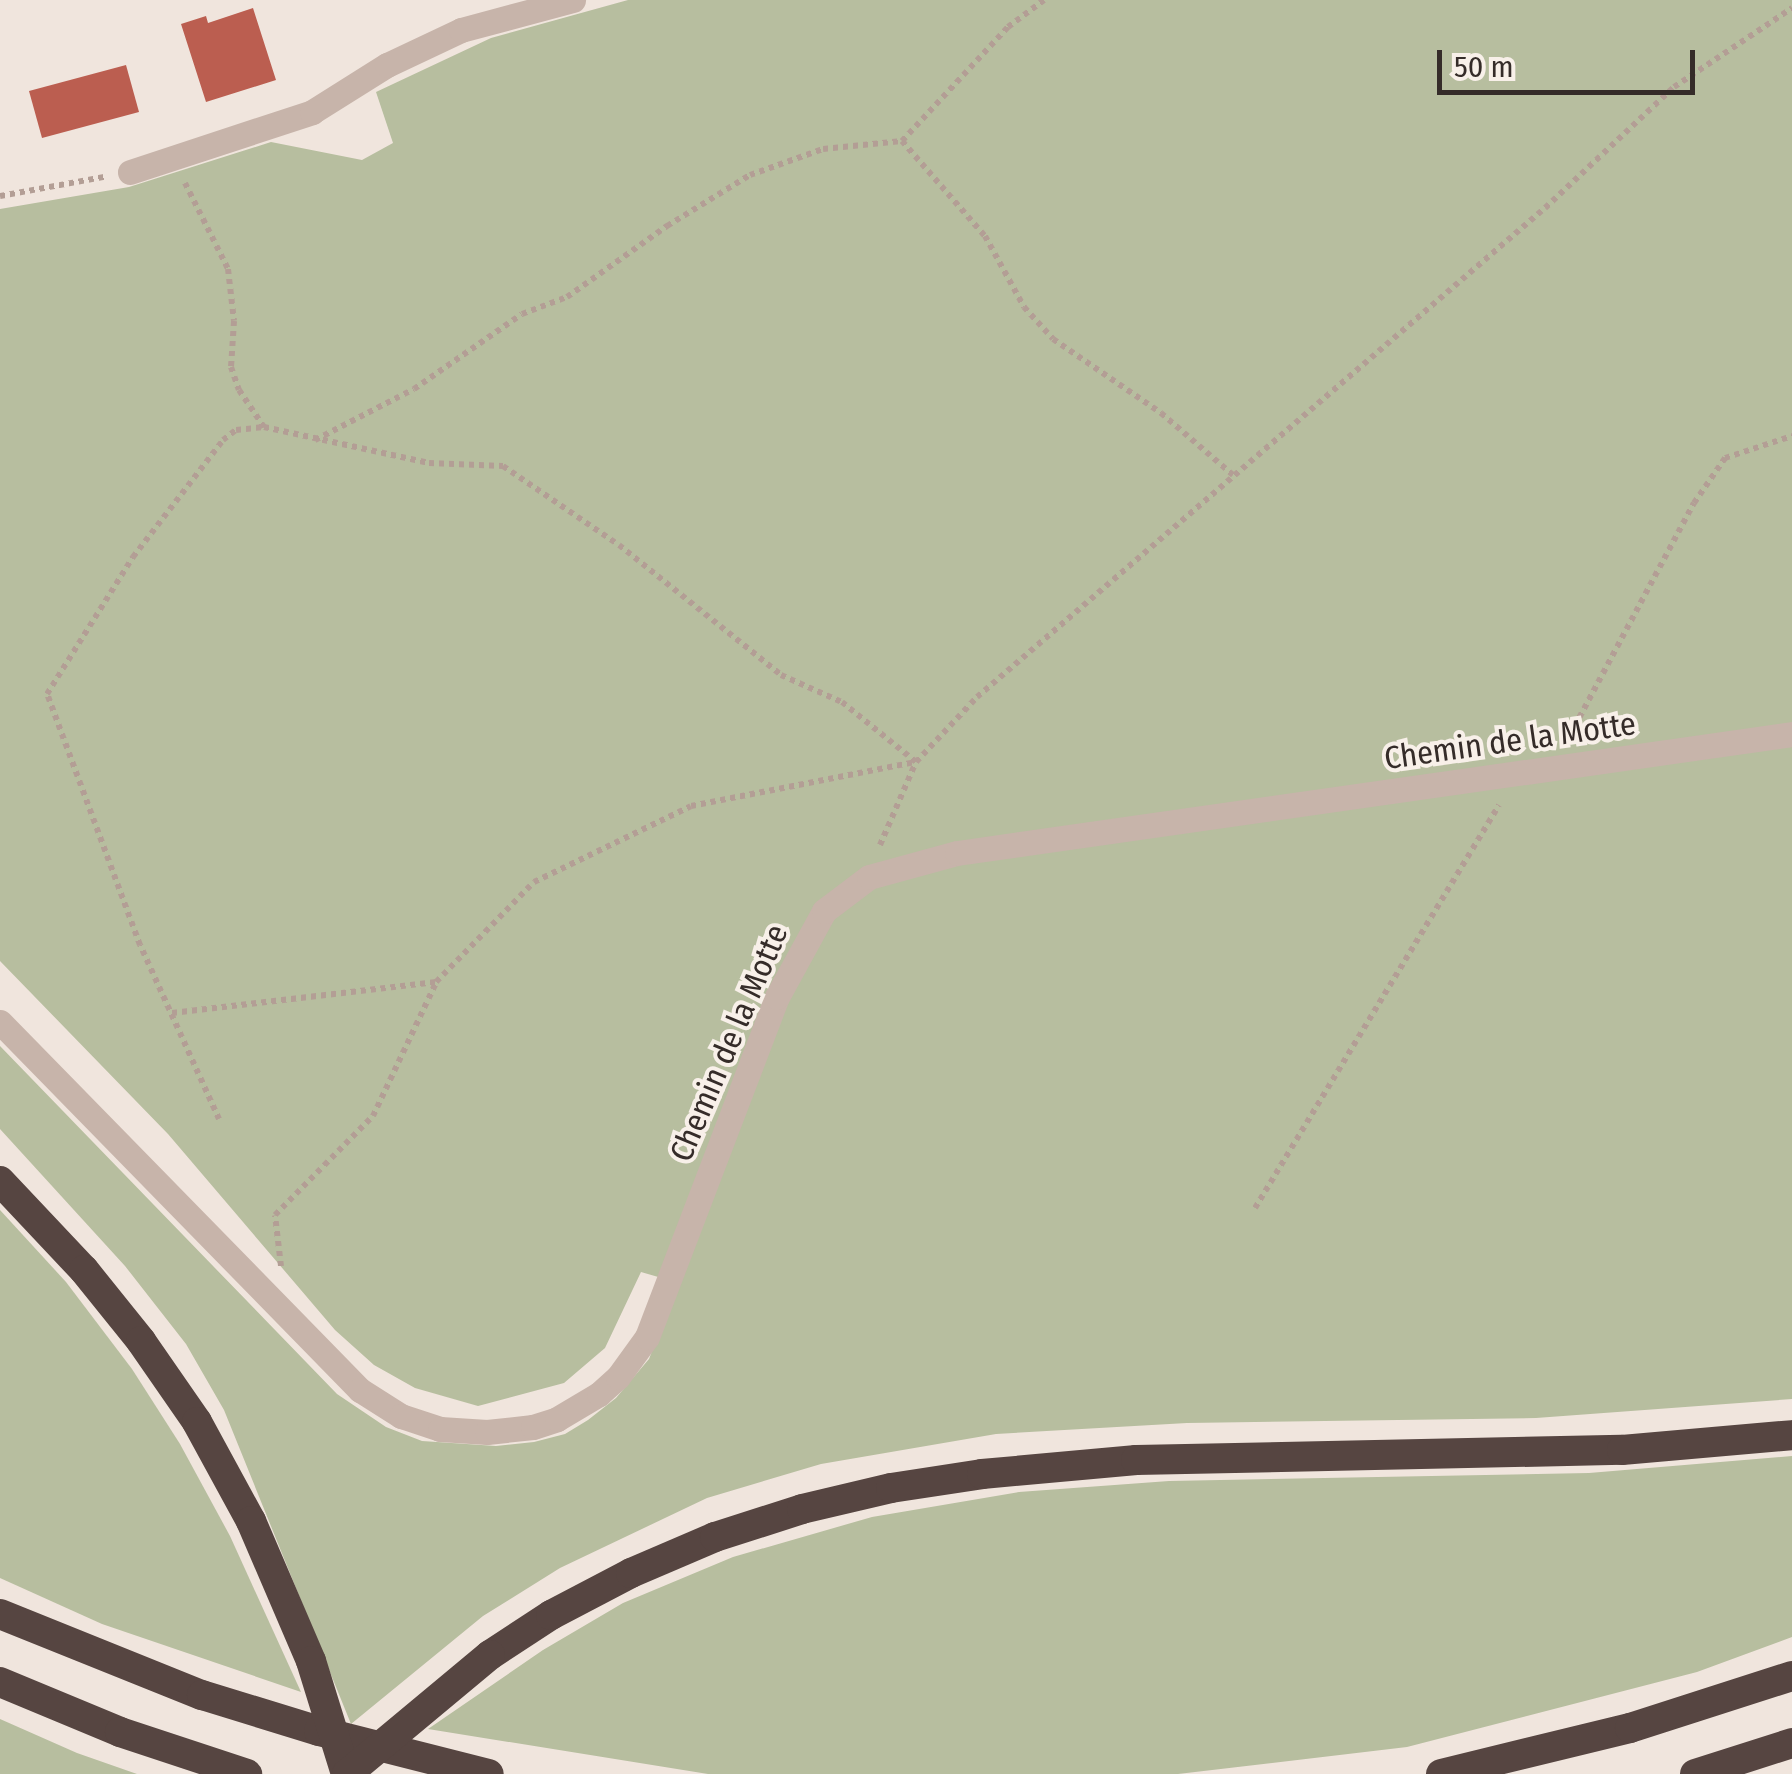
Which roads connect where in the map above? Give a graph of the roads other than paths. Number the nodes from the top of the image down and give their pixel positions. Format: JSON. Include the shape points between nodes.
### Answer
{"nodes":[{"id":1,"x":573,"y":0,"type":"edge"},
{"id":2,"x":130,"y":172,"type":"road end"},
{"id":3,"x":1792,"y":734,"type":"edge"},
{"id":4,"x":0,"y":1022,"type":"edge"},
{"id":5,"x":0,"y":1181,"type":"edge"},
{"id":6,"x":1792,"y":1435,"type":"edge"},
{"id":7,"x":0,"y":1614,"type":"edge"},
{"id":8,"x":1792,"y":1676,"type":"edge"},
{"id":9,"x":0,"y":1682,"type":"edge"},
{"id":10,"x":1792,"y":1744,"type":"edge"},
{"id":11,"x":247,"y":1774,"type":"edge"},
{"id":12,"x":346,"y":1774,"type":"edge"},
{"id":13,"x":489,"y":1774,"type":"edge"},
{"id":14,"x":1441,"y":1774,"type":"edge"},
{"id":15,"x":1694,"y":1774,"type":"edge"}],
"edges":[{"from":1,"to":2,"type":"street","via":[[461,30],[312,112]]},
{"from":3,"to":4,"type":"street","name":"Chemin de la Motte","via":[[957,854],[869,877],[838,897],[809,932],[761,1034],[647,1338],[618,1377],[584,1405],[557,1420],[512,1430],[462,1432],[418,1422],[360,1390]]},
{"from":5,"to":12,"type":"highway","bridge":true,"via":[[141,1340],[196,1422],[251,1521],[311,1662]]},
{"from":6,"to":12,"type":"highway","bridge":true,"via":[[1622,1450],[1136,1460],[891,1488],[698,1544],[615,1581],[490,1655]]},
{"from":7,"to":13,"type":"highway","via":[[202,1695]]},
{"from":8,"to":14,"type":"highway","via":[[1630,1728]]},
{"from":9,"to":11,"type":"highway"},
{"from":10,"to":15,"type":"highway"}]}
